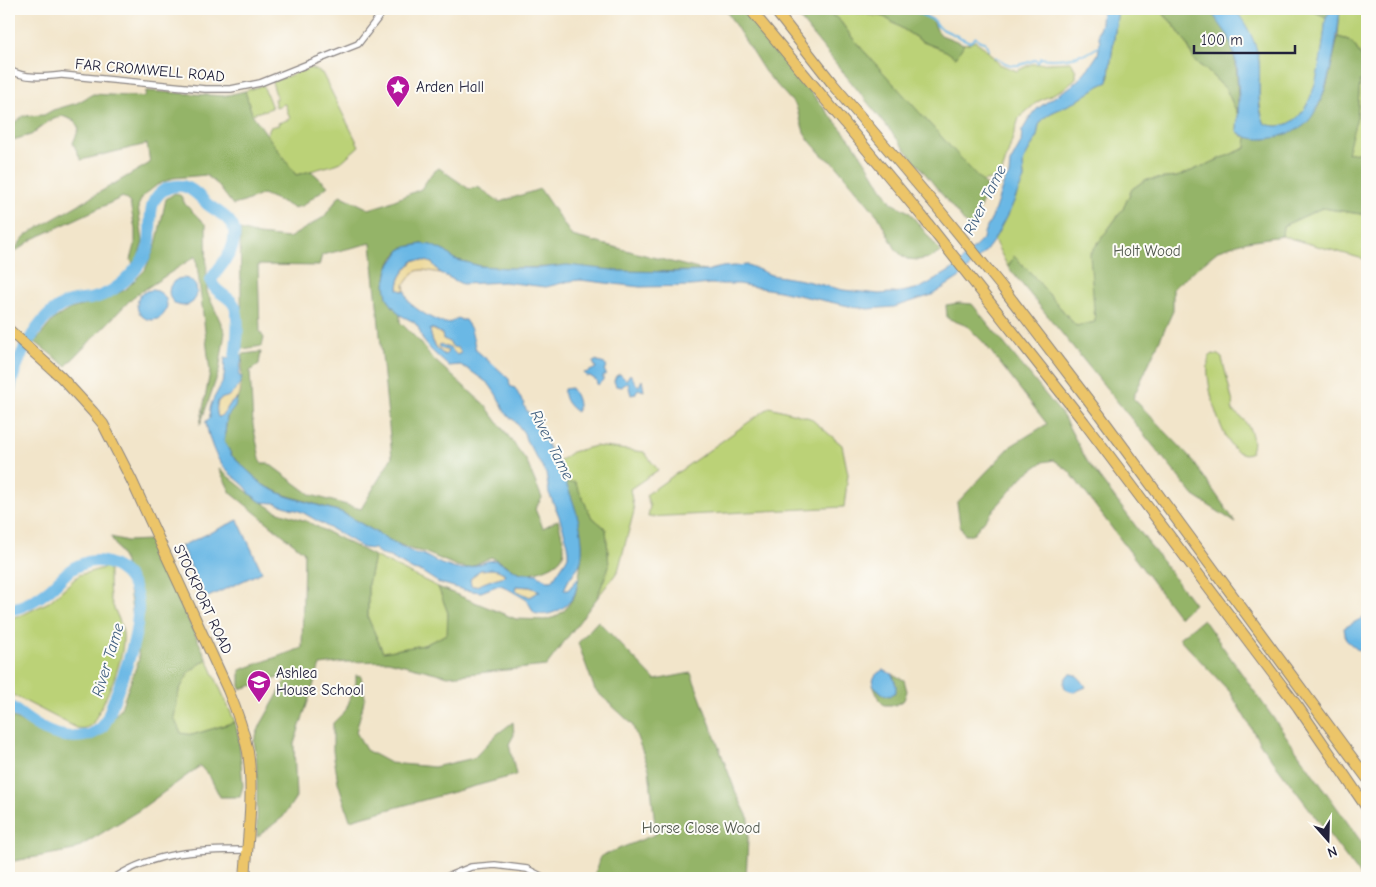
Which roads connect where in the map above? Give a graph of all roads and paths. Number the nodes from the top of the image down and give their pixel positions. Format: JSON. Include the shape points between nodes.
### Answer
{"nodes":[{"id":1,"x":385,"y":9,"type":"edge"},
{"id":2,"x":750,"y":9,"type":"edge"},
{"id":3,"x":774,"y":9,"type":"edge"},
{"id":4,"x":9,"y":70,"type":"edge"},
{"id":5,"x":13,"y":334,"type":"edge"},
{"id":6,"x":1367,"y":778,"type":"edge"},
{"id":7,"x":1367,"y":808,"type":"edge"},
{"id":8,"x":247,"y":850,"type":"junction"},
{"id":9,"x":114,"y":878,"type":"edge"},
{"id":10,"x":245,"y":878,"type":"edge"},
{"id":11,"x":444,"y":878,"type":"edge"},
{"id":12,"x":545,"y":878,"type":"edge"}],
"edges":[{"from":1,"to":4,"type":"street","name":"FAR CROMWELL ROAD","via":[[358,44],[260,83],[231,89],[62,75],[39,78]]},
{"from":2,"to":7,"type":"highway","via":[[921,215],[1084,422],[1298,707]]},
{"from":3,"to":6,"type":"highway","via":[[1002,287]]},
{"from":5,"to":8,"type":"highway","name":"STOCKPORT ROAD","via":[[46,362],[103,424],[228,690],[248,751],[251,786]]},
{"from":8,"to":9,"type":"street","via":[[183,853],[139,865]]},
{"from":8,"to":10,"type":"highway","name":"STOCKPORT ROAD"},
{"from":11,"to":12,"type":"street","via":[[471,867],[495,865],[527,869]]}]}
